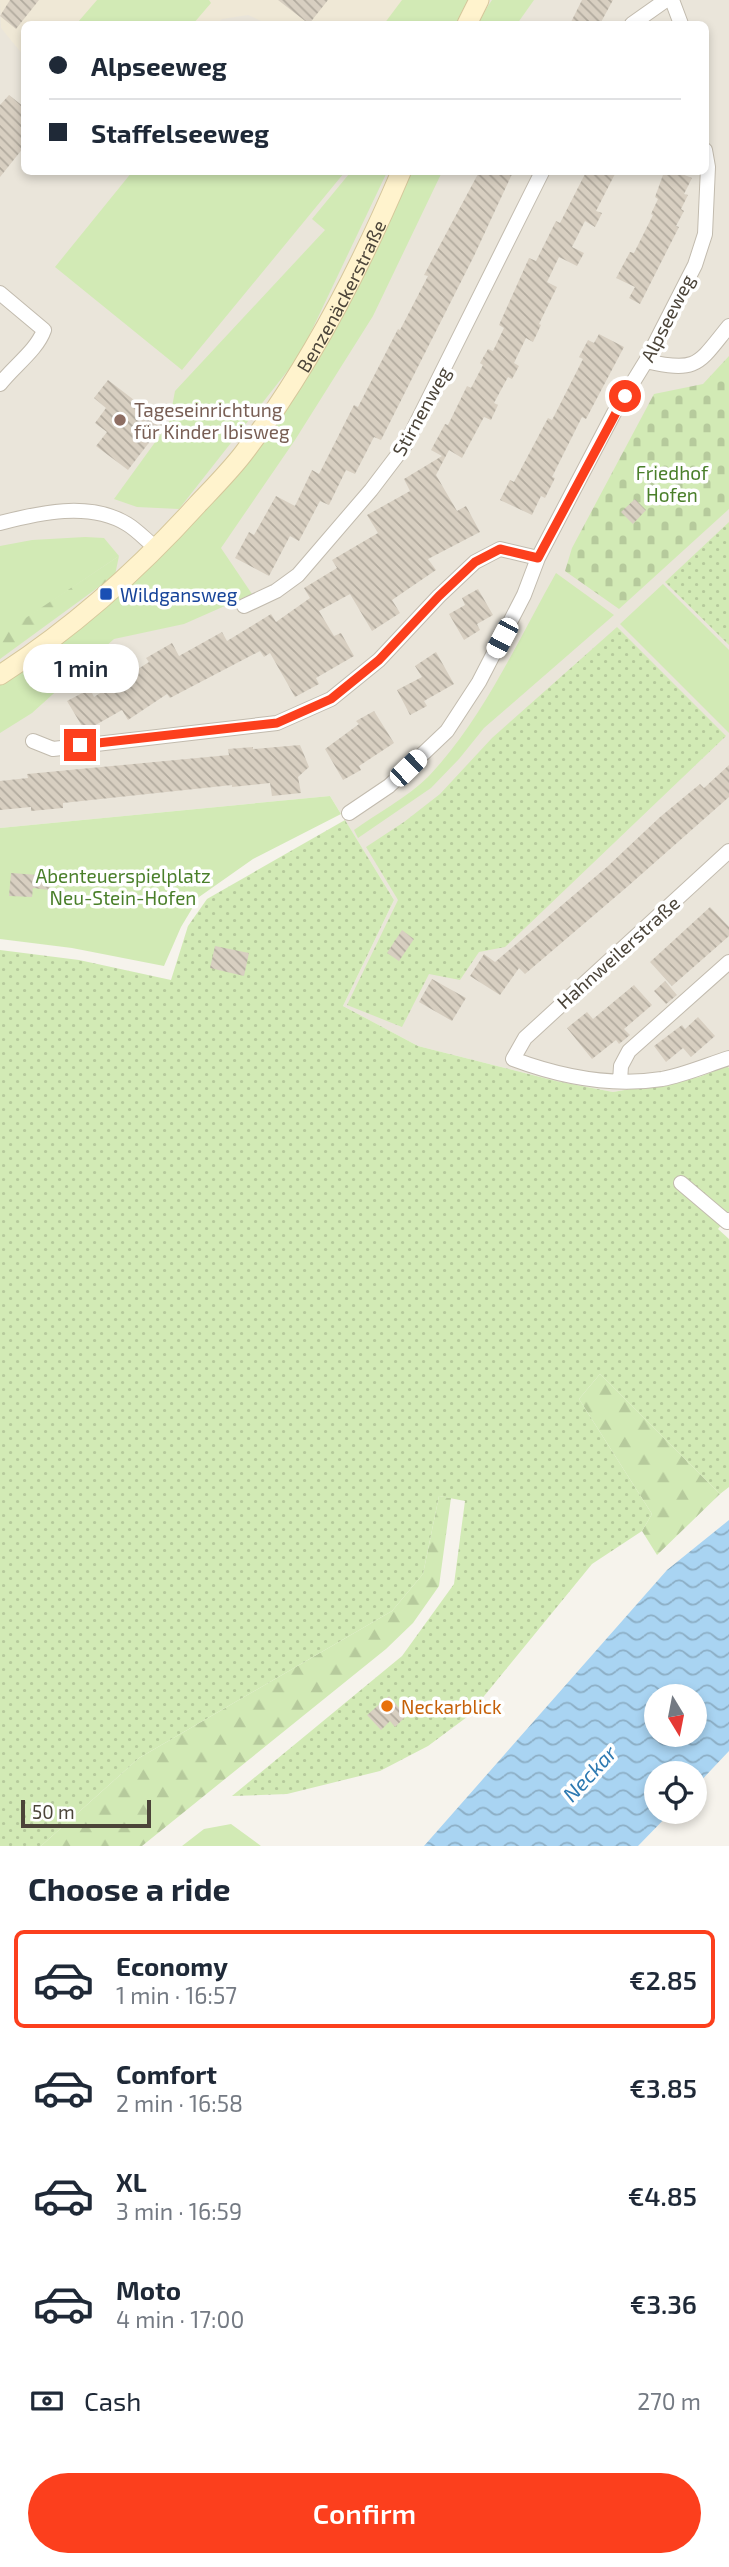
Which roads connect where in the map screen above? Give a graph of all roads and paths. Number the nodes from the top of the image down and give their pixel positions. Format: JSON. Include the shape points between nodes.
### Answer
{"nodes":[{"id":1,"x":479,"y":0,"type":"edge"},
{"id":2,"x":666,"y":0,"type":"edge"},
{"id":3,"x":672,"y":0,"type":"edge"},
{"id":4,"x":468,"y":21,"type":"edge"},
{"id":5,"x":636,"y":21,"type":"edge"},
{"id":6,"x":680,"y":21,"type":"edge"},
{"id":7,"x":400,"y":175,"type":"edge"},
{"id":8,"x":540,"y":175,"type":"edge"},
{"id":9,"x":708,"y":175,"type":"edge"},
{"id":10,"x":0,"y":293,"type":"edge"},
{"id":11,"x":729,"y":326,"type":"edge"},
{"id":12,"x":646,"y":361,"type":"junction"},
{"id":13,"x":0,"y":384,"type":"edge"},
{"id":14,"x":0,"y":523,"type":"edge"},
{"id":15,"x":156,"y":548,"type":"junction"},
{"id":16,"x":538,"y":558,"type":"junction"},
{"id":17,"x":244,"y":606,"type":"dead end"},
{"id":18,"x":0,"y":675,"type":"edge"},
{"id":19,"x":33,"y":741,"type":"dead end"},
{"id":20,"x":349,"y":814,"type":"dead end"},
{"id":21,"x":729,"y":851,"type":"edge"},
{"id":22,"x":729,"y":962,"type":"edge"},
{"id":23,"x":729,"y":1058,"type":"edge"},
{"id":24,"x":620,"y":1081,"type":"junction"},
{"id":25,"x":681,"y":1183,"type":"dead end"},
{"id":26,"x":729,"y":1220,"type":"edge"}],
"edges":[{"from":1,"to":4,"type":"street"},
{"from":2,"to":5,"type":"street"},
{"from":3,"to":6,"type":"street"},
{"from":7,"to":15,"type":"street","name":"Benzenäckerstraße","via":[[368,250],[307,361],[244,453]]},
{"from":8,"to":17,"type":"street","name":"Stirnenweg","via":[[406,444],[298,575],[276,592]]},
{"from":9,"to":12,"type":"street","name":"Alpseeweg","via":[[705,234],[695,265]]},
{"from":10,"to":13,"type":"street","via":[[44,330],[36,346]]},
{"from":11,"to":12,"type":"street","via":[[701,361],[671,367]]},
{"from":12,"to":16,"type":"street","name":"Alpseeweg"},
{"from":14,"to":15,"type":"street","via":[[38,513],[91,511],[125,523]]},
{"from":15,"to":18,"type":"street","name":"Benzenäckerstraße","via":[[74,620]]},
{"from":16,"to":19,"type":"street","via":[[500,549],[475,562],[379,660],[331,699],[277,723],[53,749]]},
{"from":16,"to":20,"type":"street","name":"Alpseeweg","via":[[479,682],[447,731],[389,786]]},
{"from":21,"to":24,"type":"street","name":"Hahnweilerstraße","via":[[525,1038],[513,1059],[579,1078]]},
{"from":22,"to":24,"type":"street","via":[[629,1051]]},
{"from":23,"to":24,"type":"street","via":[[663,1079]]},
{"from":25,"to":26,"type":"street"}]}
